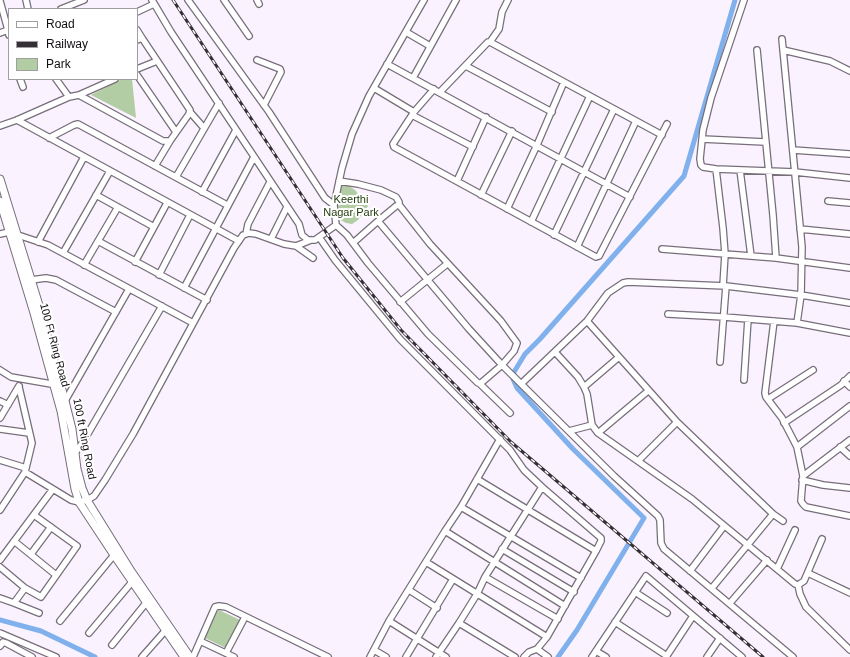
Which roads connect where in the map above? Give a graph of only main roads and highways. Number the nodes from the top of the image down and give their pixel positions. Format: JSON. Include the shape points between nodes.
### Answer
{"nodes":[{"id":1,"x":0,"y":179,"type":"edge"},
{"id":2,"x":0,"y":201,"type":"edge"},
{"id":3,"x":57,"y":385,"type":"junction"},
{"id":4,"x":184,"y":657,"type":"edge"},
{"id":5,"x":192,"y":657,"type":"edge"}],
"edges":[{"from":1,"to":3,"type":"main road","name":"100 ft Ring Road","via":[[31,280]]},
{"from":2,"to":3,"type":"main road","name":"100 Ft Ring Road"},
{"from":3,"to":4,"type":"main road","name":"100 Ft Ring Road","via":[[79,502]]},
{"from":3,"to":5,"type":"main road","name":"100 ft Ring Road","via":[[65,400],[79,475],[87,500],[131,571]]}]}
